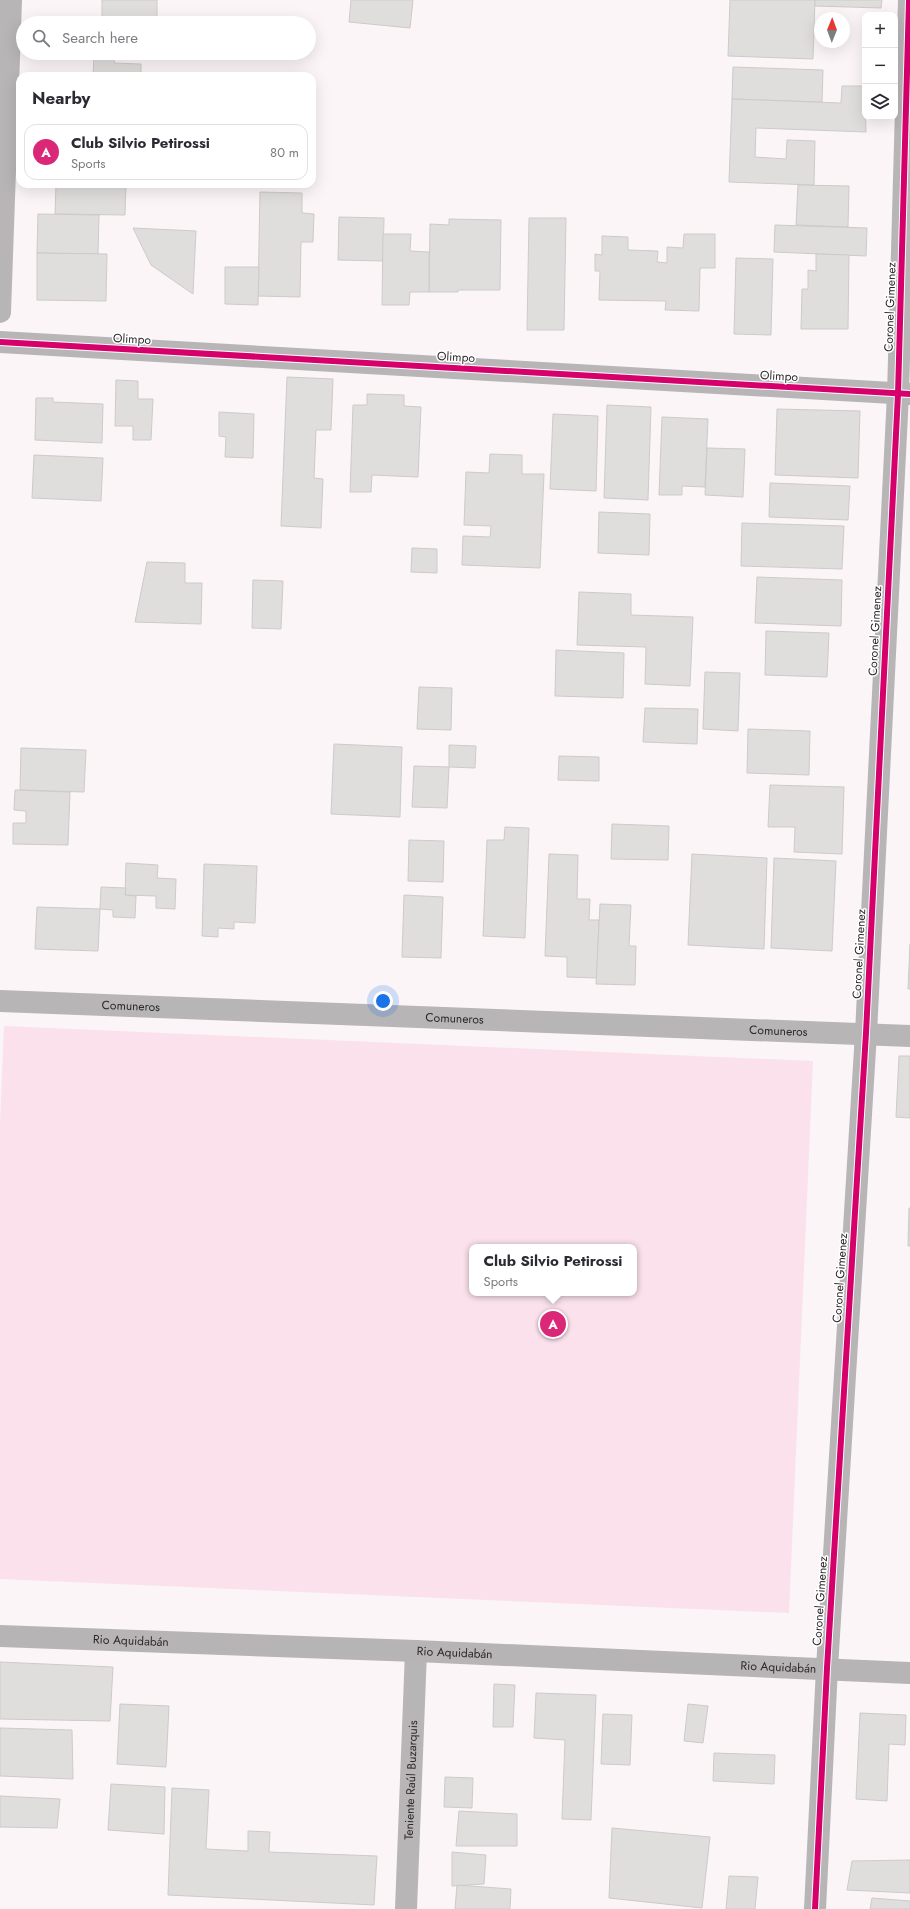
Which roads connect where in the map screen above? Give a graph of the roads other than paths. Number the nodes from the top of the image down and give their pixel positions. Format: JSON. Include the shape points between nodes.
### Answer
{"nodes":[{"id":1,"x":11,"y":0,"type":"edge"},
{"id":2,"x":909,"y":0,"type":"edge"},
{"id":3,"x":0,"y":312,"type":"edge"},
{"id":4,"x":0,"y":342,"type":"edge"},
{"id":5,"x":904,"y":394,"type":"edge"},
{"id":6,"x":0,"y":1001,"type":"edge"},
{"id":7,"x":866,"y":1033,"type":"junction"},
{"id":8,"x":910,"y":1036,"type":"edge"},
{"id":9,"x":0,"y":1636,"type":"edge"},
{"id":10,"x":416,"y":1651,"type":"junction"},
{"id":11,"x":827,"y":1668,"type":"junction"},
{"id":12,"x":910,"y":1673,"type":"edge"},
{"id":13,"x":406,"y":1909,"type":"edge"},
{"id":14,"x":815,"y":1909,"type":"edge"}],
"edges":[{"from":1,"to":3,"type":"street"},
{"from":2,"to":5,"type":"street","name":"Coronel Gimenez"},
{"from":4,"to":5,"type":"street","name":"Olimpo"},
{"from":5,"to":7,"type":"street","name":"Coronel Gimenez"},
{"from":6,"to":7,"type":"street","name":"Comuneros"},
{"from":7,"to":8,"type":"street","name":"Comuneros"},
{"from":7,"to":11,"type":"street","name":"Coronel Gimenez"},
{"from":9,"to":10,"type":"street","name":"Rio Aquidabán"},
{"from":10,"to":11,"type":"street","name":"Rio Aquidabán"},
{"from":10,"to":13,"type":"street","name":"Teniente Raúl Buzarquis"},
{"from":11,"to":12,"type":"street","name":"Rio Aquidabán"},
{"from":11,"to":14,"type":"street","name":"Coronel Gimenez"}]}
